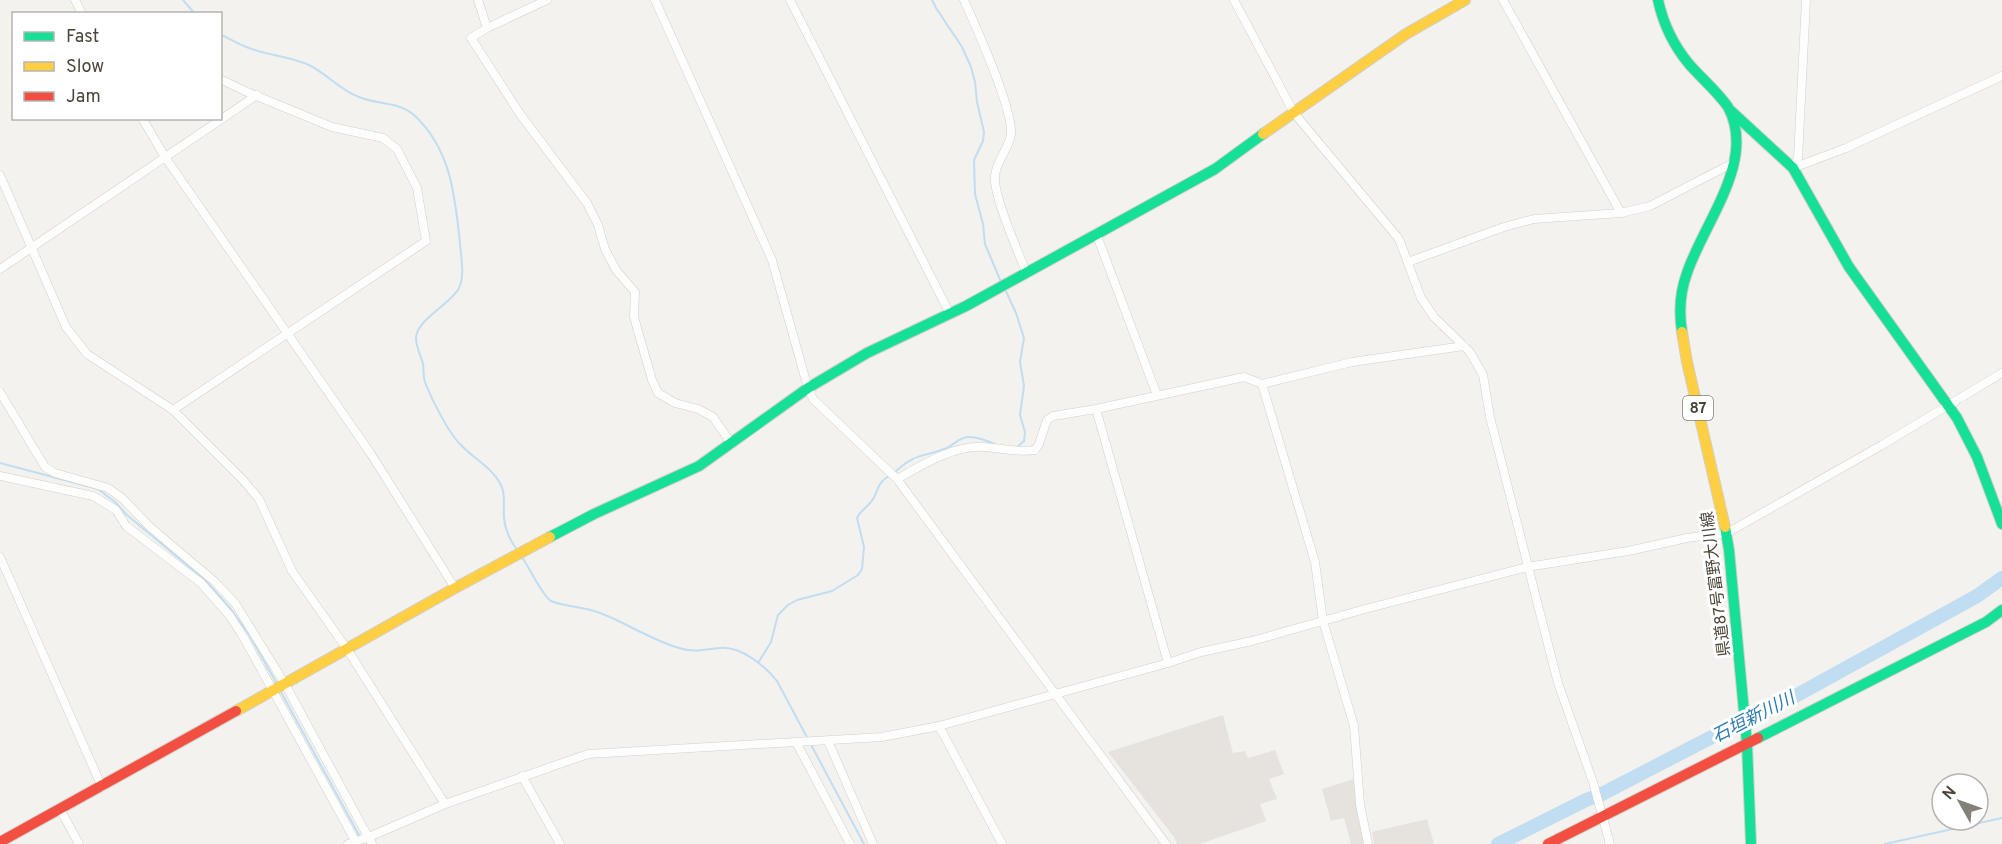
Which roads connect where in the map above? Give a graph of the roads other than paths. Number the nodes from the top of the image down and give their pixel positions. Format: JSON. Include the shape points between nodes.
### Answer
{"nodes":[{"id":1,"x":478,"y":0,"type":"edge"},
{"id":2,"x":547,"y":0,"type":"edge"},
{"id":3,"x":656,"y":0,"type":"edge"},
{"id":4,"x":790,"y":0,"type":"edge"},
{"id":5,"x":964,"y":0,"type":"edge"},
{"id":6,"x":1234,"y":0,"type":"edge"},
{"id":7,"x":1465,"y":0,"type":"edge"},
{"id":8,"x":1503,"y":0,"type":"edge"},
{"id":9,"x":1658,"y":0,"type":"edge"},
{"id":10,"x":1806,"y":0,"type":"edge"},
{"id":11,"x":487,"y":28,"type":"junction"},
{"id":12,"x":2002,"y":76,"type":"edge"},
{"id":13,"x":222,"y":80,"type":"edge"},
{"id":14,"x":257,"y":95,"type":"junction"},
{"id":15,"x":1731,"y":111,"type":"junction"},
{"id":16,"x":1294,"y":113,"type":"junction"},
{"id":17,"x":222,"y":119,"type":"edge"},
{"id":18,"x":143,"y":120,"type":"edge"},
{"id":19,"x":220,"y":120,"type":"edge"},
{"id":20,"x":165,"y":157,"type":"junction"},
{"id":21,"x":1735,"y":162,"type":"junction"},
{"id":22,"x":1793,"y":168,"type":"junction"},
{"id":23,"x":0,"y":175,"type":"edge"},
{"id":24,"x":1621,"y":213,"type":"junction"},
{"id":25,"x":1096,"y":233,"type":"junction"},
{"id":26,"x":31,"y":249,"type":"junction"},
{"id":27,"x":1408,"y":262,"type":"junction"},
{"id":28,"x":0,"y":269,"type":"edge"},
{"id":29,"x":1026,"y":272,"type":"junction"},
{"id":30,"x":950,"y":314,"type":"junction"},
{"id":31,"x":286,"y":333,"type":"junction"},
{"id":32,"x":1464,"y":346,"type":"junction"},
{"id":33,"x":2002,"y":373,"type":"edge"},
{"id":34,"x":1262,"y":384,"type":"junction"},
{"id":35,"x":808,"y":388,"type":"junction"},
{"id":36,"x":0,"y":392,"type":"edge"},
{"id":37,"x":1157,"y":394,"type":"junction"},
{"id":38,"x":1948,"y":405,"type":"junction"},
{"id":39,"x":1096,"y":409,"type":"junction"},
{"id":40,"x":174,"y":410,"type":"junction"},
{"id":41,"x":732,"y":442,"type":"junction"},
{"id":42,"x":0,"y":476,"type":"edge"},
{"id":43,"x":897,"y":479,"type":"junction"},
{"id":44,"x":2002,"y":524,"type":"edge"},
{"id":45,"x":1727,"y":533,"type":"junction"},
{"id":46,"x":0,"y":556,"type":"edge"},
{"id":47,"x":1527,"y":567,"type":"junction"},
{"id":48,"x":455,"y":588,"type":"junction"},
{"id":49,"x":2002,"y":610,"type":"edge"},
{"id":50,"x":1323,"y":621,"type":"junction"},
{"id":51,"x":347,"y":649,"type":"junction"},
{"id":52,"x":1168,"y":663,"type":"junction"},
{"id":53,"x":285,"y":684,"type":"junction"},
{"id":54,"x":273,"y":689,"type":"junction"},
{"id":55,"x":1056,"y":693,"type":"junction"},
{"id":56,"x":939,"y":726,"type":"junction"},
{"id":57,"x":828,"y":741,"type":"junction"},
{"id":58,"x":796,"y":742,"type":"junction"},
{"id":59,"x":1747,"y":744,"type":"junction"},
{"id":60,"x":522,"y":776,"type":"junction"},
{"id":61,"x":102,"y":787,"type":"junction"},
{"id":62,"x":445,"y":804,"type":"junction"},
{"id":63,"x":60,"y":809,"type":"junction"},
{"id":64,"x":1601,"y":811,"type":"junction"},
{"id":65,"x":371,"y":841,"type":"edge"},
{"id":66,"x":0,"y":842,"type":"edge"},
{"id":67,"x":354,"y":843,"type":"edge"},
{"id":68,"x":79,"y":844,"type":"edge"},
{"id":69,"x":560,"y":844,"type":"edge"},
{"id":70,"x":850,"y":844,"type":"edge"},
{"id":71,"x":873,"y":844,"type":"edge"},
{"id":72,"x":1002,"y":844,"type":"edge"},
{"id":73,"x":1166,"y":844,"type":"edge"},
{"id":74,"x":1368,"y":844,"type":"edge"},
{"id":75,"x":1548,"y":844,"type":"edge"},
{"id":76,"x":1610,"y":844,"type":"edge"},
{"id":77,"x":1751,"y":844,"type":"edge"}],
"edges":[{"from":1,"to":11,"type":"street"},
{"from":2,"to":11,"type":"street"},
{"from":3,"to":35,"type":"street","via":[[772,260]]},
{"from":4,"to":30,"type":"street"},
{"from":5,"to":29,"type":"street","via":[[1006,111],[1011,133],[995,177],[997,194]]},
{"from":6,"to":16,"type":"street"},
{"from":7,"to":16,"type":"street","via":[[1406,34]]},
{"from":8,"to":24,"type":"street"},
{"from":9,"to":15,"type":"street","via":[[1665,23],[1686,60]]},
{"from":10,"to":22,"type":"street","via":[[1798,158]]},
{"from":11,"to":41,"type":"street","via":[[471,38],[520,114],[587,203],[612,263],[635,292],[634,317],[658,393],[712,417]]},
{"from":12,"to":22,"type":"street","via":[[1846,148]]},
{"from":13,"to":14,"type":"street"},
{"from":14,"to":17,"type":"street"},
{"from":14,"to":31,"type":"street","via":[[332,126],[383,138],[397,149],[417,188],[426,241]]},
{"from":15,"to":21,"type":"street","name":"県道87号富野大川線","number":"87","via":[[1737,136]]},
{"from":15,"to":22,"type":"street"},
{"from":16,"to":25,"type":"street","via":[[1215,168]]},
{"from":16,"to":27,"type":"street","via":[[1399,240]]},
{"from":18,"to":20,"type":"street"},
{"from":19,"to":20,"type":"street"},
{"from":20,"to":26,"type":"street"},
{"from":20,"to":31,"type":"street"},
{"from":21,"to":24,"type":"street","via":[[1650,206]]},
{"from":21,"to":45,"type":"street","name":"県道87号富野大川線","number":"87","via":[[1687,272],[1680,301],[1681,330]]},
{"from":22,"to":38,"type":"street","via":[[1849,267]]},
{"from":23,"to":26,"type":"street"},
{"from":24,"to":27,"type":"street","via":[[1534,219]]},
{"from":25,"to":29,"type":"street"},
{"from":25,"to":37,"type":"street"},
{"from":26,"to":28,"type":"street"},
{"from":26,"to":40,"type":"street","via":[[66,327],[87,354]]},
{"from":27,"to":32,"type":"street","via":[[1434,317]]},
{"from":29,"to":30,"type":"street"},
{"from":30,"to":35,"type":"street","via":[[867,353]]},
{"from":31,"to":40,"type":"street"},
{"from":31,"to":48,"type":"street","via":[[371,454]]},
{"from":32,"to":34,"type":"street","via":[[1352,362]]},
{"from":32,"to":47,"type":"street","via":[[1483,375]]},
{"from":33,"to":38,"type":"street"},
{"from":34,"to":37,"type":"street","via":[[1244,377]]},
{"from":34,"to":50,"type":"street","via":[[1315,562]]},
{"from":35,"to":41,"type":"street"},
{"from":35,"to":43,"type":"street","via":[[813,399]]},
{"from":36,"to":53,"type":"street","via":[[45,467],[108,488],[122,498],[235,603]]},
{"from":37,"to":39,"type":"street"},
{"from":38,"to":44,"type":"street","via":[[1977,457]]},
{"from":38,"to":45,"type":"street"},
{"from":39,"to":43,"type":"street","via":[[1047,420],[1035,450],[961,449]]},
{"from":39,"to":52,"type":"street"},
{"from":40,"to":51,"type":"street","via":[[259,500],[292,571]]},
{"from":41,"to":48,"type":"street","via":[[699,466],[594,514]]},
{"from":42,"to":54,"type":"street","via":[[93,496],[116,510],[126,526],[201,583],[230,616]]},
{"from":43,"to":55,"type":"street"},
{"from":45,"to":47,"type":"street"},
{"from":45,"to":59,"type":"street","name":"県道87号富野大川線","number":"87"},
{"from":46,"to":61,"type":"street"},
{"from":47,"to":50,"type":"street"},
{"from":47,"to":64,"type":"street","via":[[1558,683]]},
{"from":48,"to":51,"type":"street"},
{"from":49,"to":59,"type":"street","via":[[1986,622]]},
{"from":50,"to":52,"type":"street"},
{"from":50,"to":74,"type":"street","via":[[1354,726],[1360,804]]},
{"from":51,"to":53,"type":"street"},
{"from":51,"to":62,"type":"street"},
{"from":52,"to":55,"type":"street"},
{"from":53,"to":54,"type":"street"},
{"from":53,"to":65,"type":"street"},
{"from":54,"to":61,"type":"street"},
{"from":54,"to":67,"type":"street"},
{"from":55,"to":56,"type":"street"},
{"from":55,"to":73,"type":"street"},
{"from":56,"to":57,"type":"street","via":[[882,737]]},
{"from":56,"to":72,"type":"street"},
{"from":57,"to":58,"type":"street"},
{"from":57,"to":71,"type":"street"},
{"from":58,"to":60,"type":"street","via":[[588,754]]},
{"from":58,"to":70,"type":"street"},
{"from":59,"to":64,"type":"street"},
{"from":59,"to":77,"type":"street","name":"県道87号富野大川線","number":"87"},
{"from":60,"to":62,"type":"street"},
{"from":60,"to":69,"type":"street"},
{"from":61,"to":63,"type":"street"},
{"from":62,"to":65,"type":"street"},
{"from":63,"to":66,"type":"street"},
{"from":63,"to":68,"type":"street"},
{"from":64,"to":75,"type":"street"},
{"from":64,"to":76,"type":"street"},
{"from":65,"to":67,"type":"street"}]}
